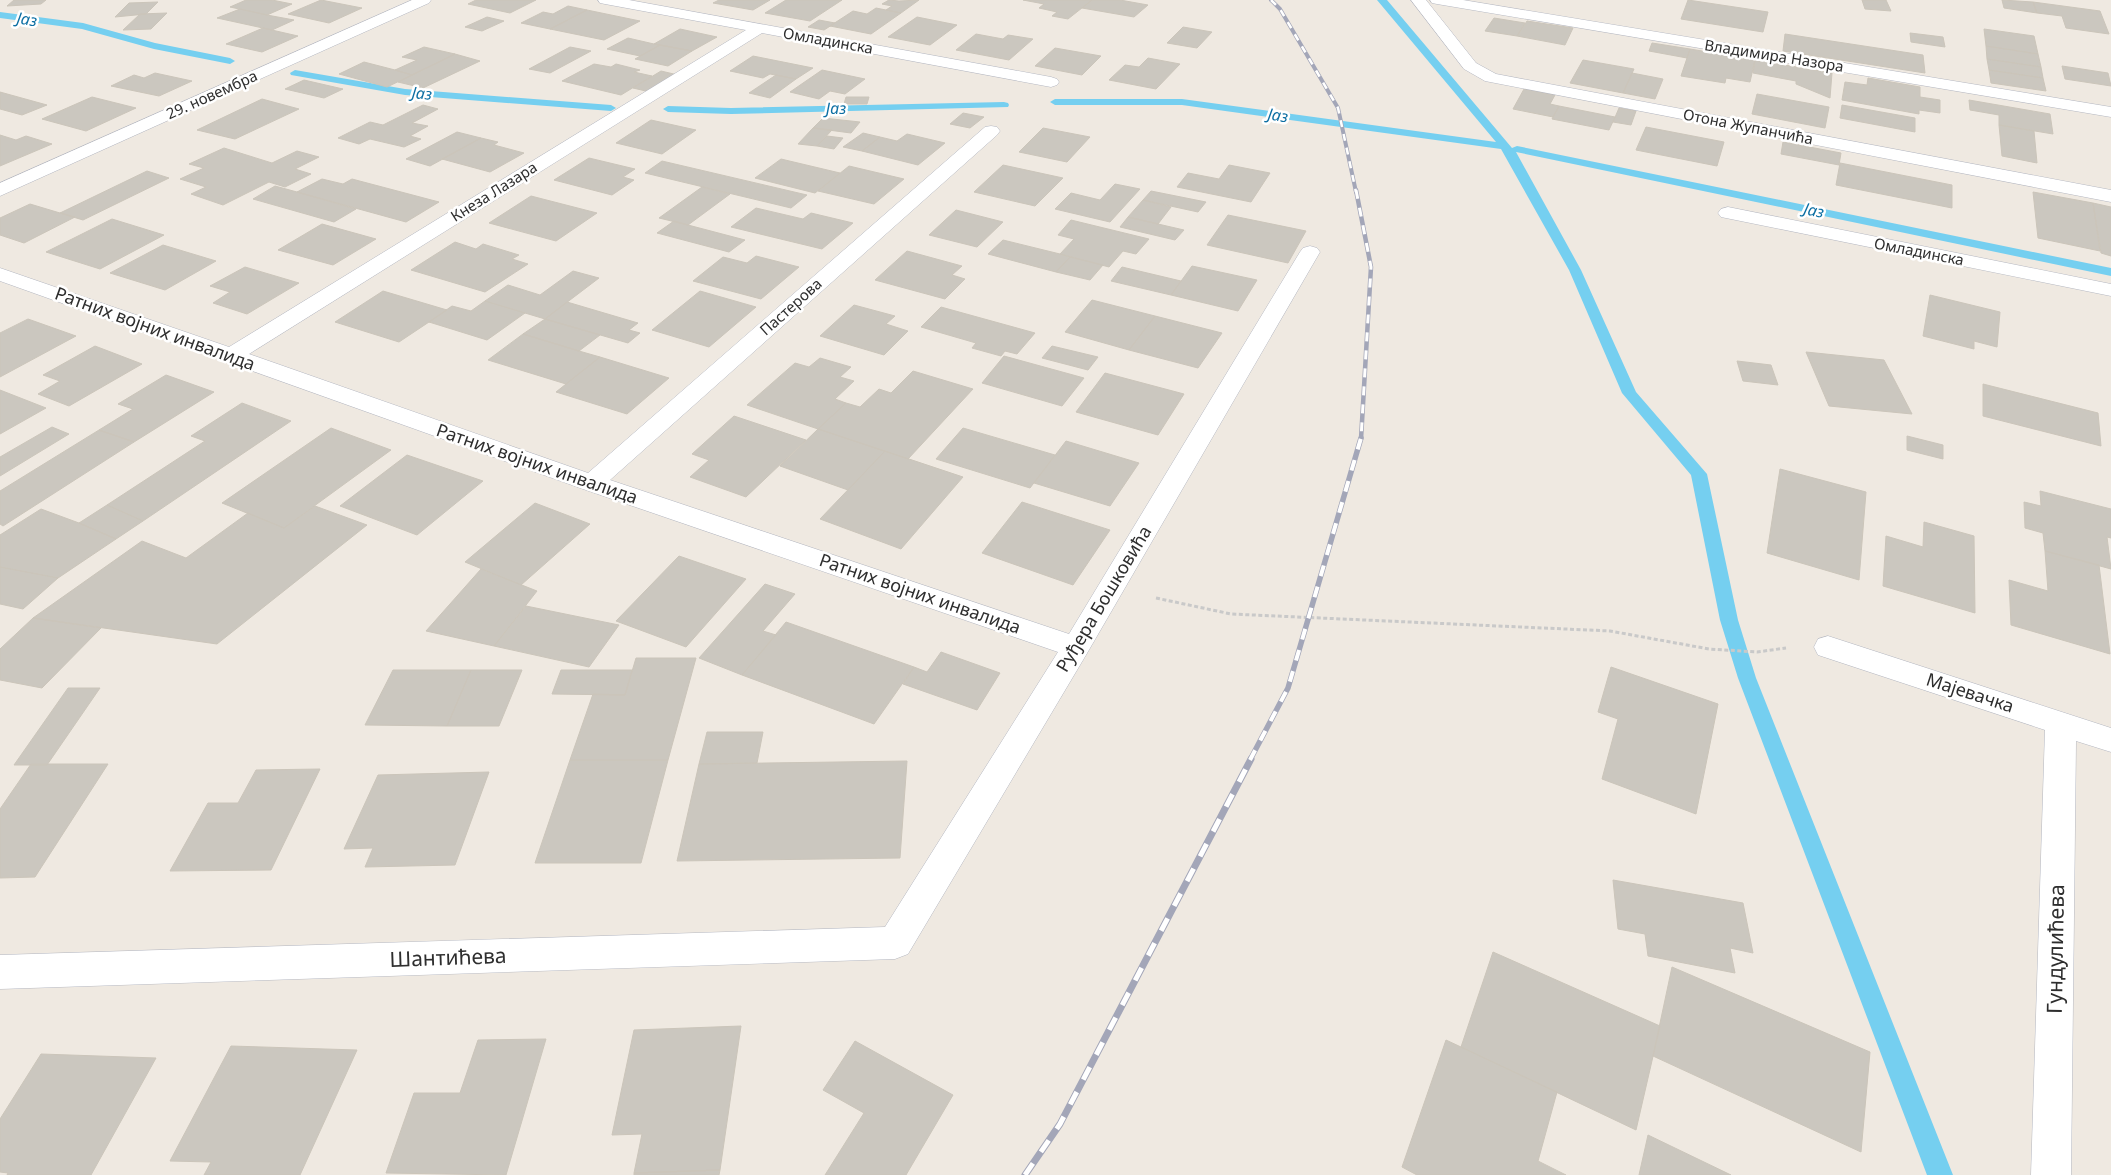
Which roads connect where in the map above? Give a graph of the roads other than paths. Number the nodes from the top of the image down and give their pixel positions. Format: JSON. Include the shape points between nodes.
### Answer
{"nodes":[{"id":1,"x":424,"y":0,"type":"edge"},
{"id":2,"x":605,"y":0,"type":"edge"},
{"id":3,"x":1418,"y":0,"type":"edge"},
{"id":4,"x":1438,"y":0,"type":"edge"},
{"id":5,"x":759,"y":29,"type":"junction"},
{"id":6,"x":1052,"y":82,"type":"dead end"},
{"id":7,"x":2111,"y":112,"type":"edge"},
{"id":8,"x":991,"y":131,"type":"dead end"},
{"id":9,"x":0,"y":190,"type":"edge"},
{"id":10,"x":2111,"y":196,"type":"edge"},
{"id":11,"x":1728,"y":213,"type":"dead end"},
{"id":12,"x":1310,"y":252,"type":"dead end"},
{"id":13,"x":0,"y":274,"type":"edge"},
{"id":14,"x":2111,"y":290,"type":"edge"},
{"id":15,"x":230,"y":356,"type":"junction"},
{"id":16,"x":592,"y":484,"type":"junction"},
{"id":17,"x":1076,"y":646,"type":"junction"},
{"id":18,"x":1828,"y":647,"type":"road end"},
{"id":19,"x":2061,"y":723,"type":"junction"},
{"id":20,"x":2111,"y":740,"type":"edge"},
{"id":21,"x":895,"y":943,"type":"joint"},
{"id":22,"x":0,"y":972,"type":"edge"},
{"id":23,"x":2051,"y":1175,"type":"edge"}],
"edges":[{"from":1,"to":9,"type":"street","name":"29. новембра"},
{"from":2,"to":5,"type":"street","name":"Омладинска"},
{"from":3,"to":10,"type":"street","name":"Отона Жупанчића","via":[[1470,66],[1491,78]]},
{"from":4,"to":7,"type":"street","name":"Владимира Назора"},
{"from":5,"to":6,"type":"street","name":"Омладинска"},
{"from":5,"to":15,"type":"street","name":"Кнеза Лазара"},
{"from":8,"to":16,"type":"street","name":"Пастерова"},
{"from":11,"to":14,"type":"street","name":"Омладинска"},
{"from":12,"to":17,"type":"street","name":"Руђера Бошковића"},
{"from":13,"to":15,"type":"street","name":"Ратних војних инвалида"},
{"from":15,"to":16,"type":"street","name":"Ратних војних инвалида"},
{"from":16,"to":17,"type":"street","name":"Ратних војних инвалида"},
{"from":17,"to":21,"type":"street","name":"Руђера Бошковића"},
{"from":18,"to":19,"type":"street","name":"Мајевачка"},
{"from":19,"to":20,"type":"street","name":"Мајевачка"},
{"from":19,"to":23,"type":"street","name":"Гундулићева"},
{"from":21,"to":22,"type":"street","name":"Шантићева"}]}
